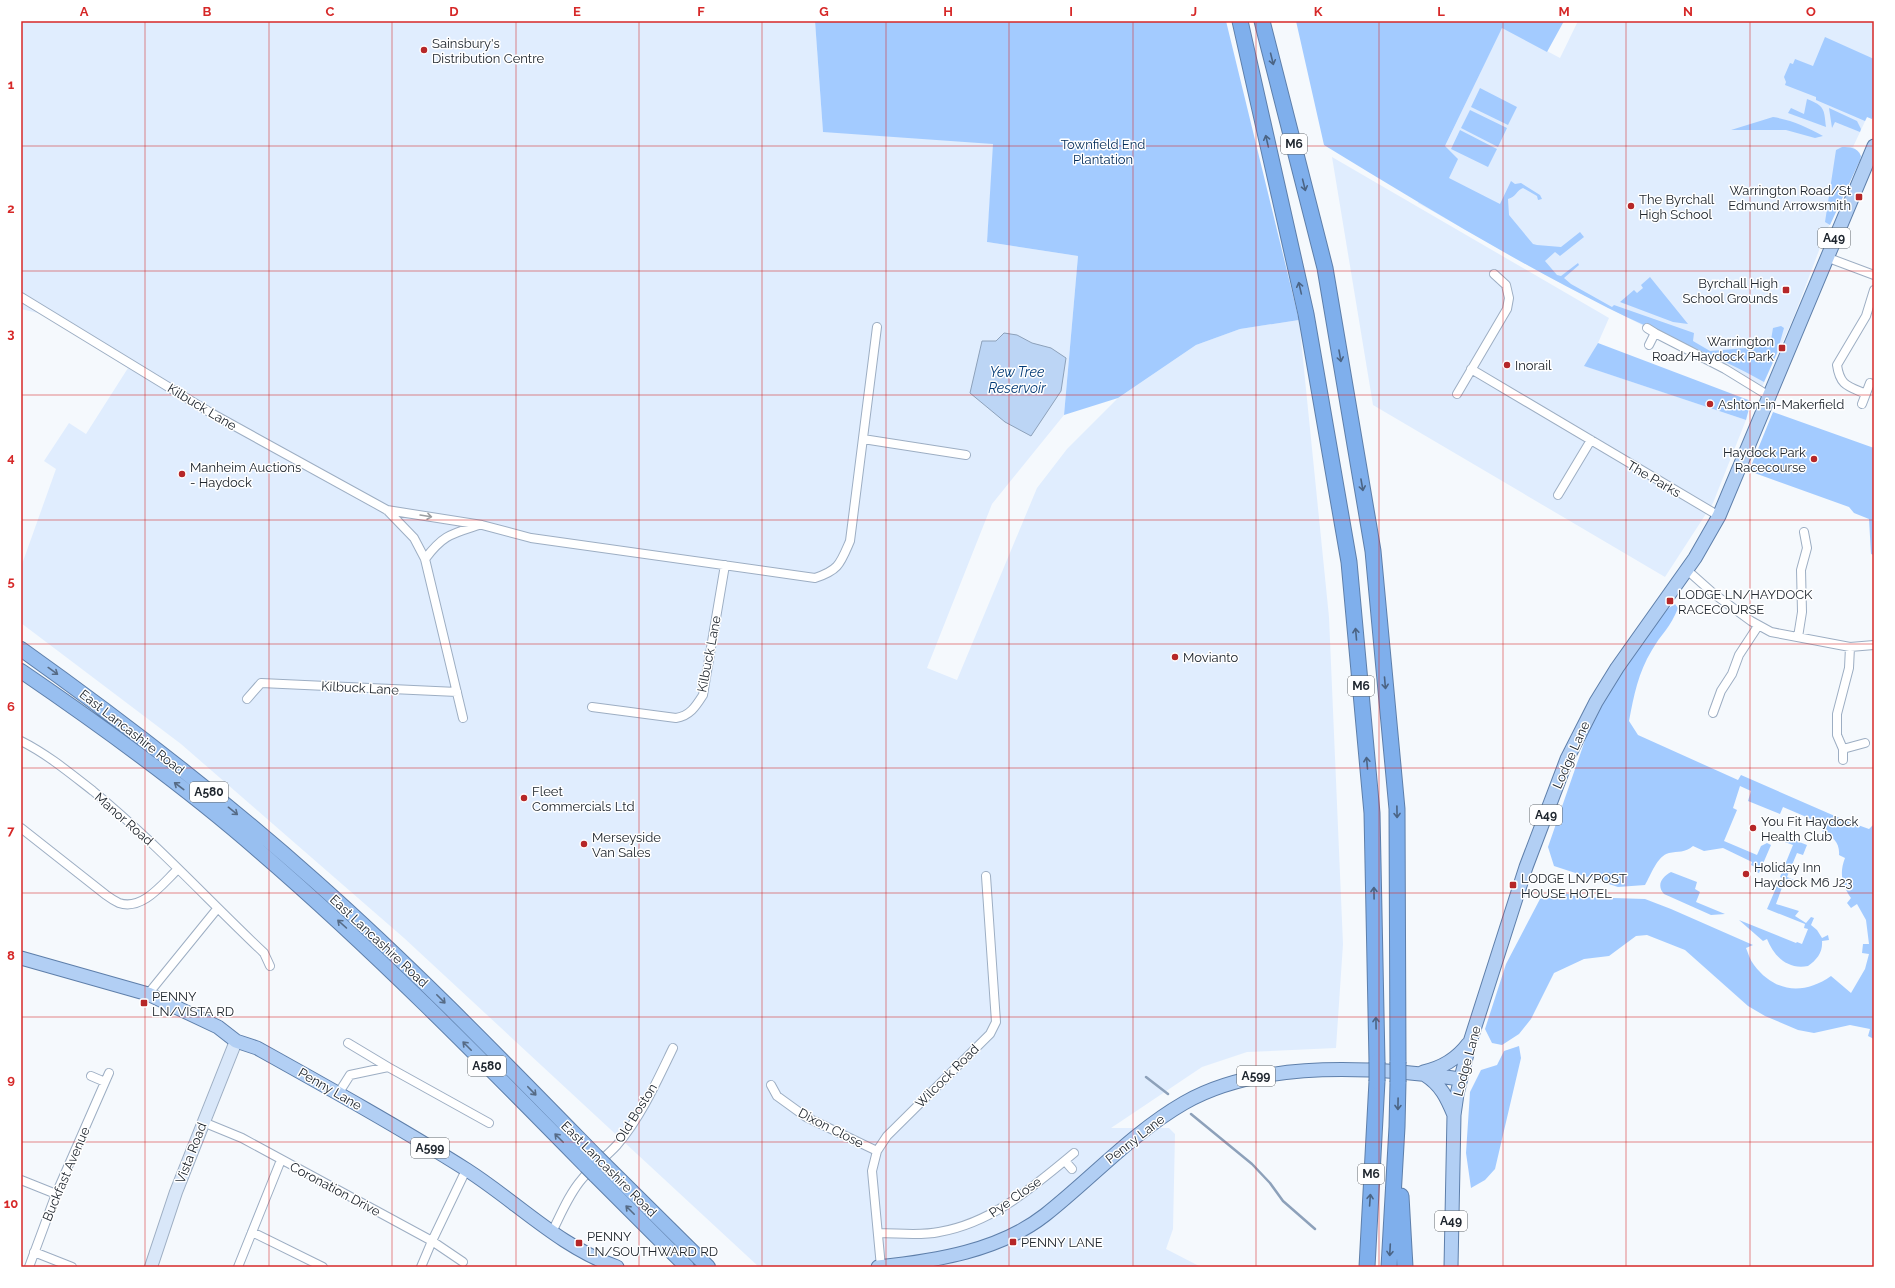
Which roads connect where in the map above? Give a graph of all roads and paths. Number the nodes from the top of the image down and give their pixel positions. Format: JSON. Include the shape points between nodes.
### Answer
{"nodes":[{"id":1,"x":1240,"y":21,"type":"edge"},
{"id":2,"x":1262,"y":21,"type":"edge"},
{"id":3,"x":1874,"y":146,"type":"edge"},
{"id":4,"x":1826,"y":257,"type":"junction"},
{"id":5,"x":1494,"y":274,"type":"dead end"},
{"id":6,"x":1874,"y":275,"type":"edge"},
{"id":7,"x":1874,"y":290,"type":"edge"},
{"id":8,"x":21,"y":297,"type":"edge"},
{"id":9,"x":877,"y":327,"type":"dead end"},
{"id":10,"x":1647,"y":328,"type":"dead end"},
{"id":11,"x":1655,"y":333,"type":"junction"},
{"id":12,"x":1649,"y":345,"type":"dead end"},
{"id":13,"x":1471,"y":370,"type":"junction"},
{"id":14,"x":1870,"y":384,"type":"dead end"},
{"id":15,"x":1458,"y":394,"type":"dead end"},
{"id":16,"x":1866,"y":394,"type":"junction"},
{"id":17,"x":1769,"y":396,"type":"junction"},
{"id":18,"x":1862,"y":404,"type":"dead end"},
{"id":19,"x":863,"y":439,"type":"junction"},
{"id":20,"x":1591,"y":440,"type":"junction"},
{"id":21,"x":966,"y":455,"type":"dead end"},
{"id":22,"x":1558,"y":495,"type":"dead end"},
{"id":23,"x":387,"y":510,"type":"junction"},
{"id":24,"x":1718,"y":516,"type":"junction"},
{"id":25,"x":482,"y":524,"type":"junction"},
{"id":26,"x":1804,"y":532,"type":"dead end"},
{"id":27,"x":425,"y":559,"type":"junction"},
{"id":28,"x":724,"y":565,"type":"junction"},
{"id":29,"x":1687,"y":570,"type":"junction"},
{"id":30,"x":1758,"y":626,"type":"junction"},
{"id":31,"x":1798,"y":637,"type":"junction"},
{"id":32,"x":1874,"y":645,"type":"edge"},
{"id":33,"x":1850,"y":647,"type":"junction"},
{"id":34,"x":21,"y":649,"type":"edge"},
{"id":35,"x":21,"y":671,"type":"edge"},
{"id":36,"x":457,"y":692,"type":"junction"},
{"id":37,"x":247,"y":700,"type":"dead end"},
{"id":38,"x":592,"y":707,"type":"dead end"},
{"id":39,"x":1713,"y":713,"type":"dead end"},
{"id":40,"x":463,"y":718,"type":"dead end"},
{"id":41,"x":21,"y":741,"type":"edge"},
{"id":42,"x":1865,"y":743,"type":"dead end"},
{"id":43,"x":1844,"y":749,"type":"junction"},
{"id":44,"x":1843,"y":760,"type":"dead end"},
{"id":45,"x":21,"y":828,"type":"edge"},
{"id":46,"x":178,"y":869,"type":"junction"},
{"id":47,"x":986,"y":876,"type":"dead end"},
{"id":48,"x":217,"y":909,"type":"junction"},
{"id":49,"x":21,"y":958,"type":"edge"},
{"id":50,"x":270,"y":966,"type":"dead end"},
{"id":51,"x":148,"y":994,"type":"junction"},
{"id":52,"x":236,"y":1041,"type":"junction"},
{"id":53,"x":1470,"y":1042,"type":"junction"},
{"id":54,"x":348,"y":1043,"type":"dead end"},
{"id":55,"x":673,"y":1048,"type":"dead end"},
{"id":56,"x":388,"y":1067,"type":"junction"},
{"id":57,"x":109,"y":1073,"type":"dead end"},
{"id":58,"x":1418,"y":1073,"type":"junction"},
{"id":59,"x":91,"y":1076,"type":"dead end"},
{"id":60,"x":1460,"y":1079,"type":"junction"},
{"id":61,"x":105,"y":1082,"type":"junction"},
{"id":62,"x":771,"y":1085,"type":"dead end"},
{"id":63,"x":338,"y":1094,"type":"junction"},
{"id":64,"x":1454,"y":1115,"type":"junction"},
{"id":65,"x":203,"y":1122,"type":"junction"},
{"id":66,"x":489,"y":1123,"type":"dead end"},
{"id":67,"x":1397,"y":1127,"type":"junction"},
{"id":68,"x":877,"y":1151,"type":"junction"},
{"id":69,"x":1074,"y":1153,"type":"dead end"},
{"id":70,"x":281,"y":1160,"type":"junction"},
{"id":71,"x":1065,"y":1161,"type":"junction"},
{"id":72,"x":596,"y":1165,"type":"junction"},
{"id":73,"x":1072,"y":1169,"type":"dead end"},
{"id":74,"x":466,"y":1170,"type":"junction"},
{"id":75,"x":21,"y":1180,"type":"edge"},
{"id":76,"x":56,"y":1194,"type":"junction"},
{"id":77,"x":1369,"y":1219,"type":"junction"},
{"id":78,"x":252,"y":1232,"type":"junction"},
{"id":79,"x":552,"y":1232,"type":"junction"},
{"id":80,"x":878,"y":1233,"type":"junction"},
{"id":81,"x":432,"y":1241,"type":"junction"},
{"id":82,"x":34,"y":1252,"type":"junction"},
{"id":83,"x":463,"y":1262,"type":"dead end"},
{"id":84,"x":29,"y":1267,"type":"edge"},
{"id":85,"x":72,"y":1267,"type":"edge"},
{"id":86,"x":151,"y":1267,"type":"edge"},
{"id":87,"x":238,"y":1267,"type":"edge"},
{"id":88,"x":323,"y":1267,"type":"edge"},
{"id":89,"x":421,"y":1267,"type":"edge"},
{"id":90,"x":617,"y":1267,"type":"edge"},
{"id":91,"x":688,"y":1267,"type":"edge"},
{"id":92,"x":708,"y":1267,"type":"edge"},
{"id":93,"x":880,"y":1267,"type":"edge"},
{"id":94,"x":1359,"y":1267,"type":"edge"},
{"id":95,"x":1367,"y":1267,"type":"edge"},
{"id":96,"x":1389,"y":1267,"type":"edge"},
{"id":97,"x":1404,"y":1267,"type":"edge"},
{"id":98,"x":1451,"y":1267,"type":"edge"}],
"edges":[{"from":77,"to":1,"type":"highway","number":"M6","one_way":true,"bridge":true,"via":[[1377,1081],[1372,813],[1349,562],[1306,314]]},
{"from":2,"to":67,"type":"highway","number":"M6","one_way":true,"bridge":true,"via":[[1325,268],[1373,551],[1397,809]]},
{"from":3,"to":4,"type":"main road","number":"A49"},
{"from":4,"to":6,"type":"street"},
{"from":4,"to":17,"type":"main road","number":"A49"},
{"from":5,"to":13,"type":"street","via":[[1506,285],[1509,304]]},
{"from":7,"to":16,"type":"street","via":[[1866,316],[1836,365],[1839,378],[1849,387]]},
{"from":8,"to":23,"type":"street","name":"Kilbuck Lane","via":[[211,413]]},
{"from":9,"to":19,"type":"street","name":"Kilbuck Lane"},
{"from":10,"to":11,"type":"street"},
{"from":11,"to":12,"type":"street"},
{"from":11,"to":17,"type":"street","via":[[1725,369]]},
{"from":13,"to":15,"type":"street"},
{"from":13,"to":20,"type":"street","name":"The Parks"},
{"from":14,"to":16,"type":"street"},
{"from":16,"to":18,"type":"street"},
{"from":17,"to":24,"type":"main road","name":"Lodge Lane","number":"A49"},
{"from":19,"to":21,"type":"street"},
{"from":19,"to":28,"type":"street","name":"Kilbuck Lane","via":[[850,541],[840,563],[831,573],[815,578]]},
{"from":20,"to":22,"type":"street"},
{"from":20,"to":24,"type":"street","name":"The Parks"},
{"from":23,"to":25,"type":"street","name":"Kilbuck Lane","one_way":true},
{"from":23,"to":27,"type":"street","name":"Kilbuck Lane","via":[[414,538]]},
{"from":24,"to":29,"type":"main road","name":"Lodge Lane","number":"A49"},
{"from":25,"to":27,"type":"street","via":[[448,535],[437,543]]},
{"from":25,"to":28,"type":"street","name":"Kilbuck Lane","via":[[531,538]]},
{"from":26,"to":31,"type":"street","via":[[1807,548],[1802,570],[1802,612]]},
{"from":27,"to":36,"type":"street","name":"Kilbuck Lane"},
{"from":28,"to":38,"type":"street","name":"Kilbuck Lane","via":[[703,695],[697,705],[688,714],[676,718]]},
{"from":29,"to":30,"type":"street","via":[[1714,594]]},
{"from":29,"to":53,"type":"main road","name":"Lodge Lane","number":"A49","via":[[1617,668],[1596,702],[1567,759],[1526,867]]},
{"from":30,"to":31,"type":"street","via":[[1771,632]]},
{"from":30,"to":39,"type":"street","via":[[1720,691]]},
{"from":31,"to":33,"type":"street"},
{"from":32,"to":33,"type":"street"},
{"from":33,"to":43,"type":"street","via":[[1849,668],[1836,714],[1838,735]]},
{"from":34,"to":72,"type":"highway","name":"East Lancashire Road","number":"A580","one_way":true,"via":[[121,722],[255,829],[387,947]]},
{"from":72,"to":35,"type":"highway","name":"East Lancashire Road","number":"A580","one_way":true,"via":[[371,951],[258,850],[192,795]]},
{"from":36,"to":37,"type":"street","name":"Kilbuck Lane","via":[[261,683]]},
{"from":36,"to":40,"type":"street","name":"Kilbuck Lane"},
{"from":41,"to":46,"type":"street","name":"Manor Road","via":[[51,759],[101,798]]},
{"from":42,"to":43,"type":"street"},
{"from":43,"to":44,"type":"street"},
{"from":45,"to":46,"type":"street","via":[[106,895],[120,903],[135,903],[150,897]]},
{"from":46,"to":48,"type":"street","name":"Manor Road"},
{"from":47,"to":68,"type":"street","name":"Wilcock Road","via":[[996,1022],[990,1034],[887,1136]]},
{"from":48,"to":50,"type":"street","name":"Manor Road","via":[[264,953]]},
{"from":48,"to":51,"type":"street"},
{"from":49,"to":51,"type":"main road","name":"Penny Lane","number":"A599"},
{"from":51,"to":52,"type":"main road","name":"Penny Lane","number":"A599","via":[[218,1026]]},
{"from":52,"to":63,"type":"main road","name":"Penny Lane","number":"A599","via":[[257,1048]]},
{"from":52,"to":65,"type":"main road","name":"Vista Road"},
{"from":53,"to":58,"type":"main road","number":"A599","via":[[1450,1062],[1434,1070]]},
{"from":53,"to":60,"type":"main road","name":"Lodge Lane","number":"A49"},
{"from":54,"to":56,"type":"street"},
{"from":55,"to":79,"type":"street","name":"Old Boston","via":[[655,1086],[629,1129],[616,1146],[578,1183]]},
{"from":56,"to":63,"type":"street","via":[[350,1074]]},
{"from":56,"to":66,"type":"street"},
{"from":57,"to":61,"type":"street","name":"Buckfast Avenue"},
{"from":58,"to":60,"type":"main road","name":"Penny Lane","number":"A599"},
{"from":58,"to":64,"type":"main road","via":[[1438,1084]]},
{"from":58,"to":93,"type":"main road","name":"Penny Lane","number":"A599","via":[[1298,1071],[1256,1076],[1221,1086],[1185,1102],[1149,1125],[1044,1216],[1014,1234],[962,1253]]},
{"from":59,"to":61,"type":"street"},
{"from":60,"to":64,"type":"main road","name":"Lodge Lane","number":"A49"},
{"from":61,"to":76,"type":"street","name":"Buckfast Avenue"},
{"from":62,"to":68,"type":"street","name":"Dixon Close","via":[[777,1096],[806,1117]]},
{"from":63,"to":74,"type":"main road","name":"Penny Lane","number":"A599"},
{"from":64,"to":98,"type":"main road","name":"Lodge Lane","number":"A49"},
{"from":65,"to":70,"type":"street","name":"Coronation Drive","via":[[242,1138]]},
{"from":65,"to":86,"type":"main road","name":"Vista Road"},
{"from":67,"to":96,"type":"highway","number":"M6","one_way":true},
{"from":67,"to":97,"type":"highway"},
{"from":68,"to":80,"type":"street","name":"Wilcock Road","via":[[872,1171]]},
{"from":69,"to":71,"type":"street","name":"Pye Close"},
{"from":70,"to":78,"type":"street"},
{"from":70,"to":81,"type":"street","name":"Coronation Drive"},
{"from":71,"to":73,"type":"street"},
{"from":71,"to":80,"type":"street","name":"Pye Close","via":[[1015,1200],[984,1219],[938,1232]]},
{"from":91,"to":72,"type":"highway","name":"East Lancashire Road","number":"A580","one_way":true},
{"from":72,"to":92,"type":"highway","name":"East Lancashire Road","number":"A580"},
{"from":74,"to":79,"type":"main road","name":"Penny Lane","number":"A599"},
{"from":74,"to":81,"type":"street"},
{"from":75,"to":76,"type":"street"},
{"from":76,"to":82,"type":"street","name":"Buckfast Avenue"},
{"from":77,"to":94,"type":"highway"},
{"from":77,"to":95,"type":"highway","number":"M6"},
{"from":78,"to":87,"type":"street"},
{"from":78,"to":88,"type":"street"},
{"from":79,"to":90,"type":"main road","name":"Penny Lane","number":"A599","via":[[584,1253]]},
{"from":80,"to":93,"type":"street","name":"Wilcock Road"},
{"from":81,"to":83,"type":"street","name":"Coronation Drive"},
{"from":81,"to":89,"type":"street"},
{"from":82,"to":84,"type":"street","name":"Buckfast Avenue"},
{"from":82,"to":85,"type":"street"}]}
